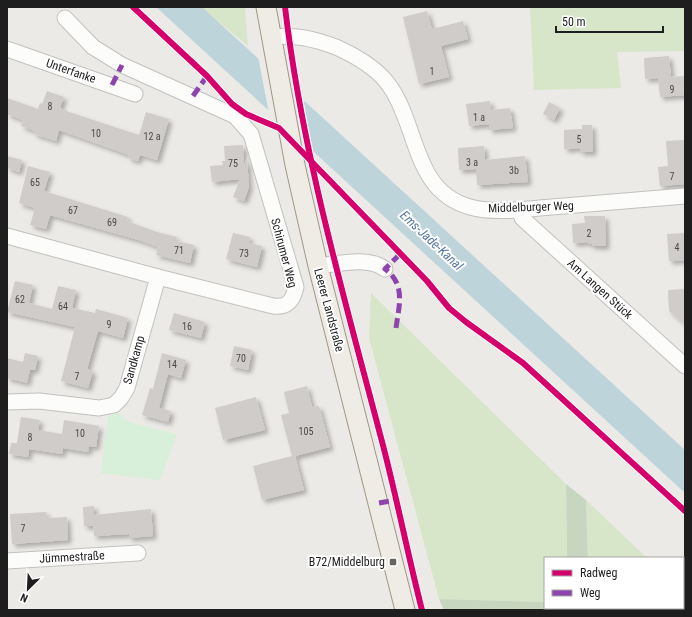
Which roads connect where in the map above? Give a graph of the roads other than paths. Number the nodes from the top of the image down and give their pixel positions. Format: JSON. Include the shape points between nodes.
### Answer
{"nodes":[{"id":1,"x":266,"y":7,"type":"edge"},
{"id":2,"x":64,"y":18,"type":"dead end"},
{"id":3,"x":271,"y":40,"type":"junction"},
{"id":4,"x":7,"y":49,"type":"edge"},
{"id":5,"x":135,"y":94,"type":"dead end"},
{"id":6,"x":685,"y":196,"type":"edge"},
{"id":7,"x":521,"y":209,"type":"junction"},
{"id":8,"x":7,"y":236,"type":"edge"},
{"id":9,"x":318,"y":266,"type":"junction"},
{"id":10,"x":385,"y":268,"type":"dead end"},
{"id":11,"x":158,"y":277,"type":"junction"},
{"id":12,"x":685,"y":366,"type":"edge"},
{"id":13,"x":7,"y":402,"type":"edge"},
{"id":14,"x":138,"y":553,"type":"dead end"},
{"id":15,"x":7,"y":561,"type":"edge"},
{"id":16,"x":405,"y":610,"type":"edge"}],
"edges":[{"from":1,"to":3,"type":"main road","name":"Leerer Landstraße"},
{"from":2,"to":11,"type":"street","name":"Schirumer Weg","via":[[93,46],[122,65],[235,116],[251,134],[296,288],[291,302],[279,307]]},
{"from":3,"to":7,"type":"street","name":"Middelburger Weg","via":[[302,36],[364,61],[391,88],[405,116],[428,176],[441,190],[470,207],[492,210]]},
{"from":3,"to":9,"type":"main road","name":"Leerer Landstraße"},
{"from":4,"to":5,"type":"street","name":"Unterfanke"},
{"from":6,"to":7,"type":"street","name":"Middelburger Weg"},
{"from":7,"to":12,"type":"street","name":"Am Langen Stück","via":[[522,218]]},
{"from":8,"to":11,"type":"street","name":"Schirumer Weg"},
{"from":9,"to":10,"type":"street","via":[[366,262]]},
{"from":9,"to":16,"type":"main road","name":"Leerer Landstraße"},
{"from":11,"to":13,"type":"street","name":"Sandkamp","via":[[127,388],[114,405],[99,408],[40,401]]},
{"from":14,"to":15,"type":"street","name":"Jümmestraße"}]}
